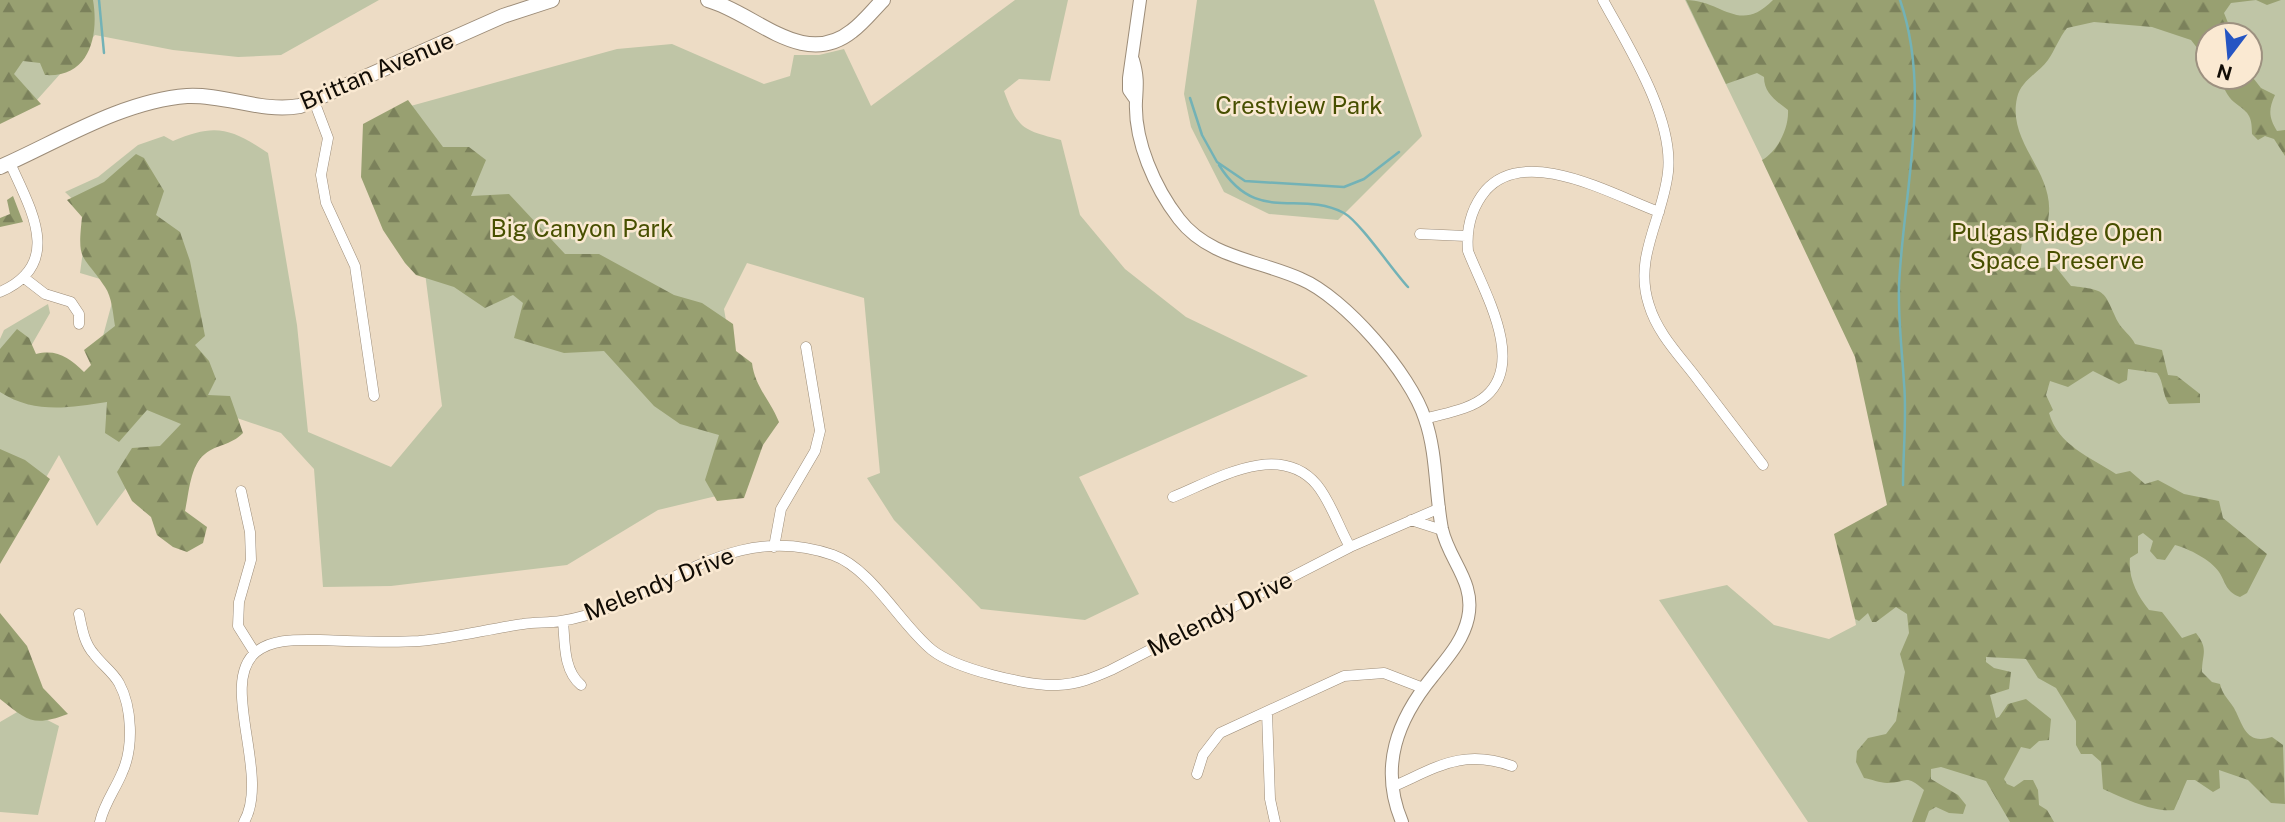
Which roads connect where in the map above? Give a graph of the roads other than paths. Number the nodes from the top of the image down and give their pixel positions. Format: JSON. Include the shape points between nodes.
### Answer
{"nodes":[{"id":1,"x":552,"y":0,"type":"edge"},
{"id":2,"x":708,"y":0,"type":"edge"},
{"id":3,"x":883,"y":0,"type":"edge"},
{"id":4,"x":1140,"y":0,"type":"edge"},
{"id":5,"x":1603,"y":0,"type":"edge"},
{"id":6,"x":314,"y":101,"type":"junction"},
{"id":7,"x":5,"y":165,"type":"edge"},
{"id":8,"x":1659,"y":212,"type":"junction"},
{"id":9,"x":1420,"y":234,"type":"dead end"},
{"id":10,"x":1466,"y":236,"type":"junction"},
{"id":11,"x":23,"y":278,"type":"junction"},
{"id":12,"x":0,"y":292,"type":"edge"},
{"id":13,"x":79,"y":324,"type":"dead end"},
{"id":14,"x":806,"y":346,"type":"dead end"},
{"id":15,"x":374,"y":396,"type":"dead end"},
{"id":16,"x":1425,"y":419,"type":"junction"},
{"id":17,"x":1763,"y":464,"type":"dead end"},
{"id":18,"x":241,"y":491,"type":"dead end"},
{"id":19,"x":1173,"y":497,"type":"dead end"},
{"id":20,"x":1440,"y":508,"type":"junction"},
{"id":21,"x":1411,"y":520,"type":"junction"},
{"id":22,"x":1442,"y":530,"type":"junction"},
{"id":23,"x":774,"y":547,"type":"junction"},
{"id":24,"x":1350,"y":547,"type":"junction"},
{"id":25,"x":79,"y":614,"type":"dead end"},
{"id":26,"x":563,"y":621,"type":"junction"},
{"id":27,"x":255,"y":653,"type":"junction"},
{"id":28,"x":581,"y":685,"type":"dead end"},
{"id":29,"x":1423,"y":688,"type":"junction"},
{"id":30,"x":1267,"y":712,"type":"junction"},
{"id":31,"x":1512,"y":766,"type":"dead end"},
{"id":32,"x":1197,"y":774,"type":"dead end"},
{"id":33,"x":1392,"y":787,"type":"junction"},
{"id":34,"x":100,"y":822,"type":"edge"},
{"id":35,"x":244,"y":822,"type":"edge"},
{"id":36,"x":1275,"y":822,"type":"edge"},
{"id":37,"x":1402,"y":822,"type":"edge"}],
"edges":[{"from":1,"to":6,"type":"main road","name":"Brittan Avenue","via":[[503,16]]},
{"from":2,"to":3,"type":"main road","via":[[733,8],[784,38],[810,45],[846,36]]},
{"from":4,"to":16,"type":"street","via":[[1129,90],[1136,100],[1139,132],[1157,187],[1180,220],[1215,249],[1302,279],[1323,292],[1406,378]]},
{"from":5,"to":8,"type":"street","via":[[1665,129],[1669,169]]},
{"from":6,"to":7,"type":"main road","name":"Brittan Avenue","via":[[283,108],[203,97],[160,99]]},
{"from":6,"to":15,"type":"street","via":[[328,138],[321,175],[326,203],[355,266]]},
{"from":7,"to":11,"type":"street","via":[[37,222],[34,259]]},
{"from":8,"to":10,"type":"street","via":[[1532,169],[1491,185],[1477,200]]},
{"from":8,"to":17,"type":"street","via":[[1646,248],[1642,278],[1649,307],[1664,337]]},
{"from":9,"to":10,"type":"street"},
{"from":10,"to":16,"type":"street","via":[[1503,341],[1501,371],[1486,396]]},
{"from":11,"to":12,"type":"street"},
{"from":11,"to":13,"type":"street","via":[[45,294],[71,302]]},
{"from":14,"to":23,"type":"street","via":[[820,432],[815,451],[781,509]]},
{"from":16,"to":20,"type":"street"},
{"from":18,"to":27,"type":"street","via":[[251,560],[239,602],[238,626]]},
{"from":19,"to":24,"type":"street","via":[[1251,467],[1270,463],[1292,467],[1318,486]]},
{"from":20,"to":21,"type":"street","name":"Melendy Drive"},
{"from":20,"to":22,"type":"street"},
{"from":21,"to":22,"type":"street"},
{"from":21,"to":24,"type":"street","name":"Melendy Drive"},
{"from":22,"to":29,"type":"street","via":[[1464,573],[1469,616],[1463,635]]},
{"from":23,"to":24,"type":"street","name":"Melendy Drive","via":[[809,548],[837,557],[860,573],[931,649],[952,662],[976,671],[1055,685],[1083,682],[1111,670]]},
{"from":23,"to":26,"type":"street","name":"Melendy Drive","via":[[702,561],[608,607]]},
{"from":25,"to":34,"type":"street","via":[[84,639],[110,670],[127,705],[129,749]]},
{"from":26,"to":27,"type":"street","name":"Melendy Drive","via":[[418,641],[276,642]]},
{"from":26,"to":28,"type":"street","via":[[568,663]]},
{"from":27,"to":35,"type":"street","via":[[244,670],[241,694],[254,794]]},
{"from":29,"to":30,"type":"street","via":[[1398,676],[1365,672],[1344,676]]},
{"from":29,"to":33,"type":"street","via":[[1406,711],[1394,741]]},
{"from":30,"to":32,"type":"street","via":[[1220,733],[1203,755]]},
{"from":30,"to":36,"type":"street"},
{"from":31,"to":33,"type":"street","via":[[1494,760],[1450,760]]},
{"from":33,"to":37,"type":"street"}]}
